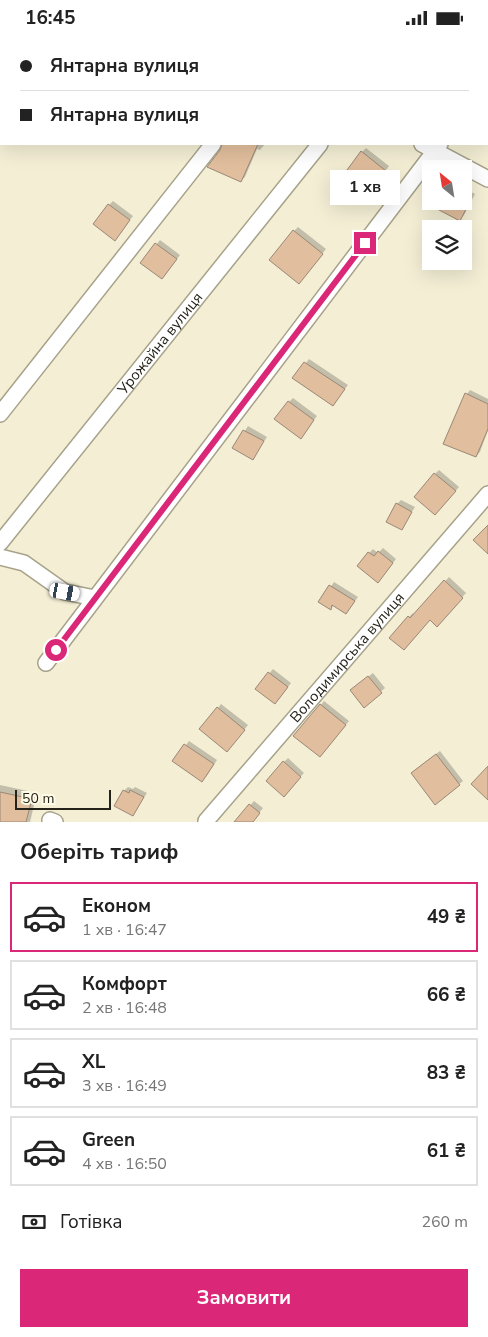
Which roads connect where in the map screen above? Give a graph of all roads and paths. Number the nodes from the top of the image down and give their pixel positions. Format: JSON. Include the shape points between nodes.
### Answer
{"nodes":[{"id":1,"x":212,"y":145,"type":"edge"},
{"id":2,"x":319,"y":145,"type":"edge"},
{"id":3,"x":432,"y":146,"type":"edge"},
{"id":4,"x":488,"y":179,"type":"edge"},
{"id":5,"x":0,"y":413,"type":"edge"},
{"id":6,"x":488,"y":494,"type":"edge"},
{"id":7,"x":0,"y":543,"type":"edge"},
{"id":8,"x":0,"y":557,"type":"edge"},
{"id":9,"x":95,"y":598,"type":"junction"},
{"id":10,"x":46,"y":663,"type":"dead end"},
{"id":11,"x":206,"y":821,"type":"dead end"}],
"edges":[{"from":1,"to":5,"type":"street"},
{"from":2,"to":7,"type":"street","name":"Урожайна вулиця"},
{"from":3,"to":4,"type":"street"},
{"from":3,"to":9,"type":"street"},
{"from":6,"to":11,"type":"street","name":"Володимирська вулиця"},
{"from":8,"to":9,"type":"street","via":[[24,563],[65,592]]},
{"from":9,"to":10,"type":"street"}]}
